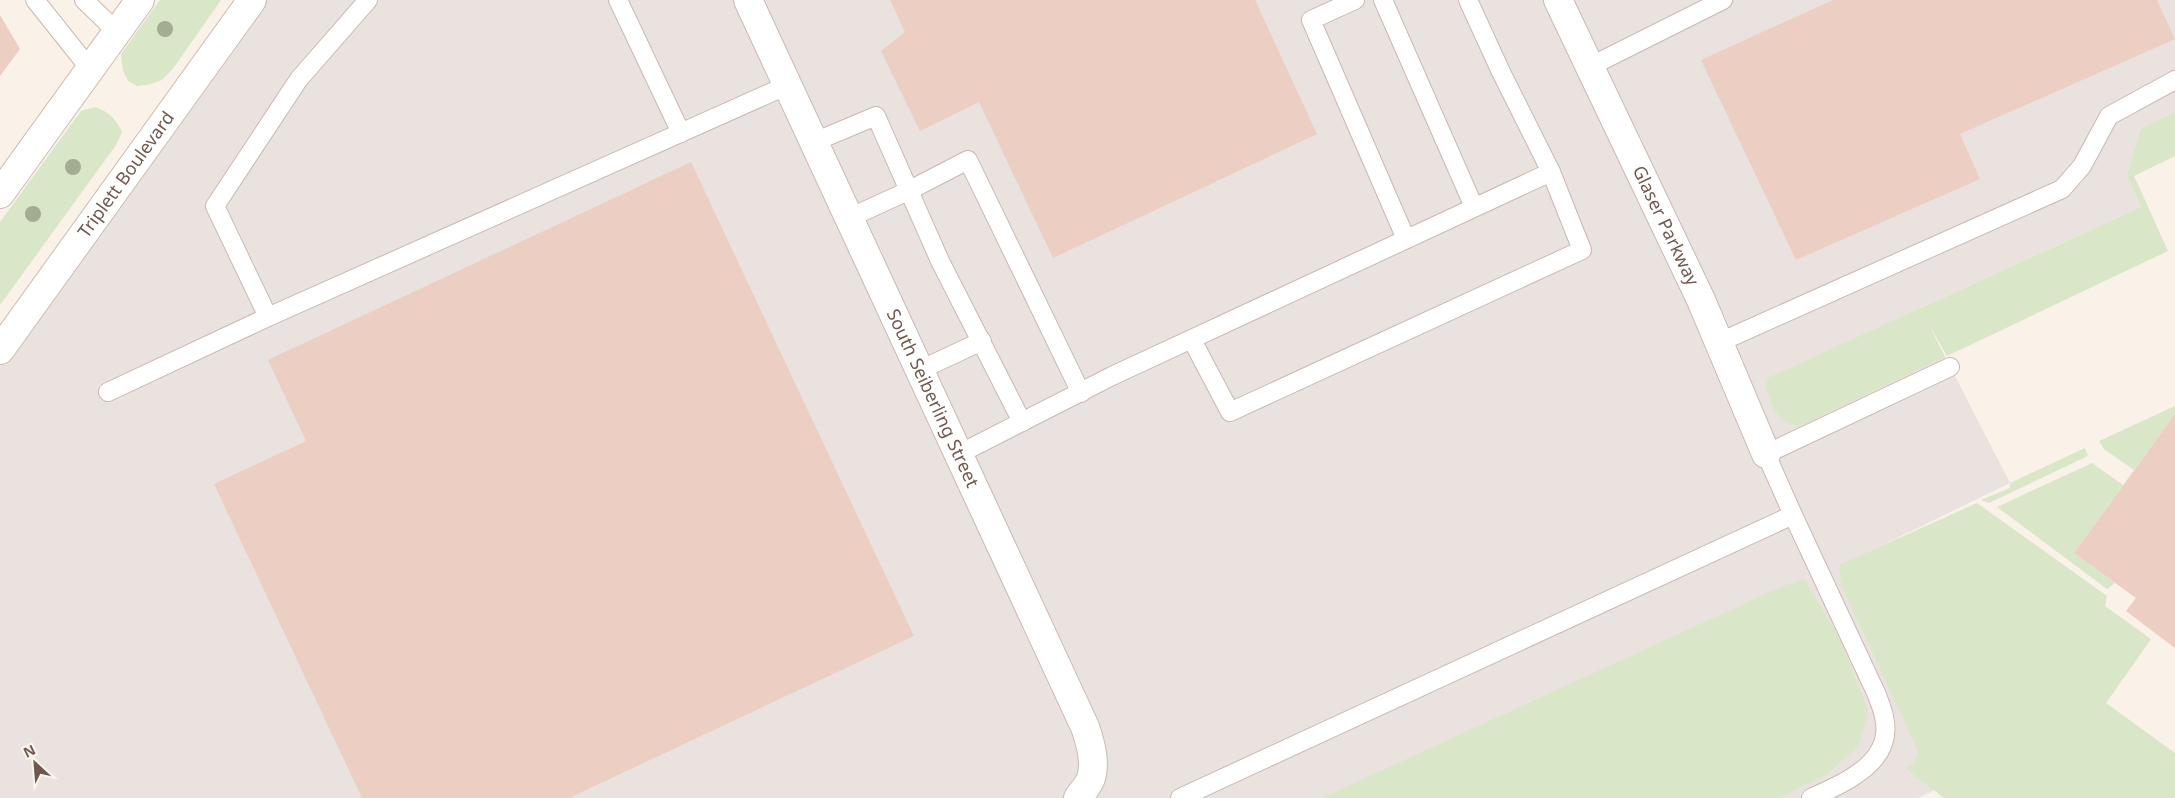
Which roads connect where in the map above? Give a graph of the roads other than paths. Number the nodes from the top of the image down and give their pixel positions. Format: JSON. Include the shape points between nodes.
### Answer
{"nodes":[{"id":1,"x":84,"y":0,"type":"edge"},
{"id":2,"x":140,"y":0,"type":"edge"},
{"id":3,"x":252,"y":0,"type":"edge"},
{"id":4,"x":368,"y":0,"type":"edge"},
{"id":5,"x":618,"y":0,"type":"edge"},
{"id":6,"x":748,"y":0,"type":"edge"},
{"id":7,"x":1355,"y":0,"type":"edge"},
{"id":8,"x":1383,"y":0,"type":"edge"},
{"id":9,"x":1468,"y":0,"type":"edge"},
{"id":10,"x":1558,"y":0,"type":"edge"},
{"id":11,"x":1723,"y":0,"type":"edge"},
{"id":12,"x":40,"y":2,"type":"edge"},
{"id":13,"x":117,"y":32,"type":"junction"},
{"id":14,"x":1589,"y":67,"type":"junction"},
{"id":15,"x":90,"y":69,"type":"junction"},
{"id":16,"x":2175,"y":80,"type":"edge"},
{"id":17,"x":788,"y":85,"type":"junction"},
{"id":18,"x":681,"y":134,"type":"junction"},
{"id":19,"x":814,"y":142,"type":"junction"},
{"id":20,"x":1551,"y":172,"type":"junction"},
{"id":21,"x":908,"y":191,"type":"junction"},
{"id":22,"x":0,"y":194,"type":"edge"},
{"id":23,"x":1474,"y":207,"type":"junction"},
{"id":24,"x":849,"y":218,"type":"junction"},
{"id":25,"x":1406,"y":239,"type":"junction"},
{"id":26,"x":268,"y":317,"type":"junction"},
{"id":27,"x":1192,"y":340,"type":"junction"},
{"id":28,"x":982,"y":341,"type":"junction"},
{"id":29,"x":1720,"y":342,"type":"junction"},
{"id":30,"x":0,"y":350,"type":"edge"},
{"id":31,"x":1950,"y":368,"type":"dead end"},
{"id":32,"x":920,"y":370,"type":"junction"},
{"id":33,"x":108,"y":392,"type":"dead end"},
{"id":34,"x":1081,"y":393,"type":"junction"},
{"id":35,"x":1022,"y":422,"type":"junction"},
{"id":36,"x":959,"y":454,"type":"junction"},
{"id":37,"x":1766,"y":454,"type":"junction"},
{"id":38,"x":1793,"y":515,"type":"junction"},
{"id":39,"x":1078,"y":798,"type":"edge"},
{"id":40,"x":1180,"y":798,"type":"edge"},
{"id":41,"x":1811,"y":798,"type":"edge"}],
"edges":[{"from":1,"to":13,"type":"lane"},
{"from":2,"to":13,"type":"street"},
{"from":3,"to":30,"type":"street","name":"Triplett Boulevard"},
{"from":4,"to":26,"type":"lane","via":[[299,79],[215,206]]},
{"from":5,"to":18,"type":"lane"},
{"from":6,"to":17,"type":"street","name":"South Seiberling Street"},
{"from":7,"to":25,"type":"lane","via":[[1311,20]]},
{"from":8,"to":23,"type":"lane"},
{"from":9,"to":20,"type":"lane"},
{"from":10,"to":14,"type":"street","name":"Glaser Parkway"},
{"from":11,"to":14,"type":"lane"},
{"from":12,"to":15,"type":"lane"},
{"from":13,"to":15,"type":"street"},
{"from":14,"to":29,"type":"street","name":"Glaser Parkway"},
{"from":15,"to":22,"type":"street"},
{"from":16,"to":29,"type":"lane","via":[[2109,116],[2082,166],[2062,189]]},
{"from":17,"to":18,"type":"lane"},
{"from":17,"to":19,"type":"street","name":"South Seiberling Street"},
{"from":18,"to":26,"type":"lane"},
{"from":19,"to":21,"type":"lane","via":[[876,116]]},
{"from":19,"to":24,"type":"street","name":"South Seiberling Street"},
{"from":20,"to":23,"type":"lane"},
{"from":20,"to":27,"type":"lane","via":[[1582,250],[1230,412]]},
{"from":21,"to":24,"type":"lane"},
{"from":21,"to":28,"type":"lane"},
{"from":21,"to":34,"type":"lane","via":[[968,160]]},
{"from":23,"to":25,"type":"lane"},
{"from":24,"to":32,"type":"street","name":"South Seiberling Street"},
{"from":25,"to":27,"type":"lane"},
{"from":26,"to":33,"type":"lane"},
{"from":27,"to":34,"type":"lane"},
{"from":28,"to":32,"type":"lane"},
{"from":28,"to":35,"type":"lane"},
{"from":29,"to":37,"type":"street","name":"Glaser Parkway"},
{"from":31,"to":37,"type":"lane"},
{"from":32,"to":36,"type":"street","name":"South Seiberling Street"},
{"from":34,"to":35,"type":"lane"},
{"from":35,"to":36,"type":"lane"},
{"from":36,"to":39,"type":"street","name":"South Seiberling Street","via":[[1085,726],[1092,771]]},
{"from":37,"to":38,"type":"lane"},
{"from":38,"to":40,"type":"lane"},
{"from":38,"to":41,"type":"lane","via":[[1885,718],[1884,741],[1865,770]]}]}
